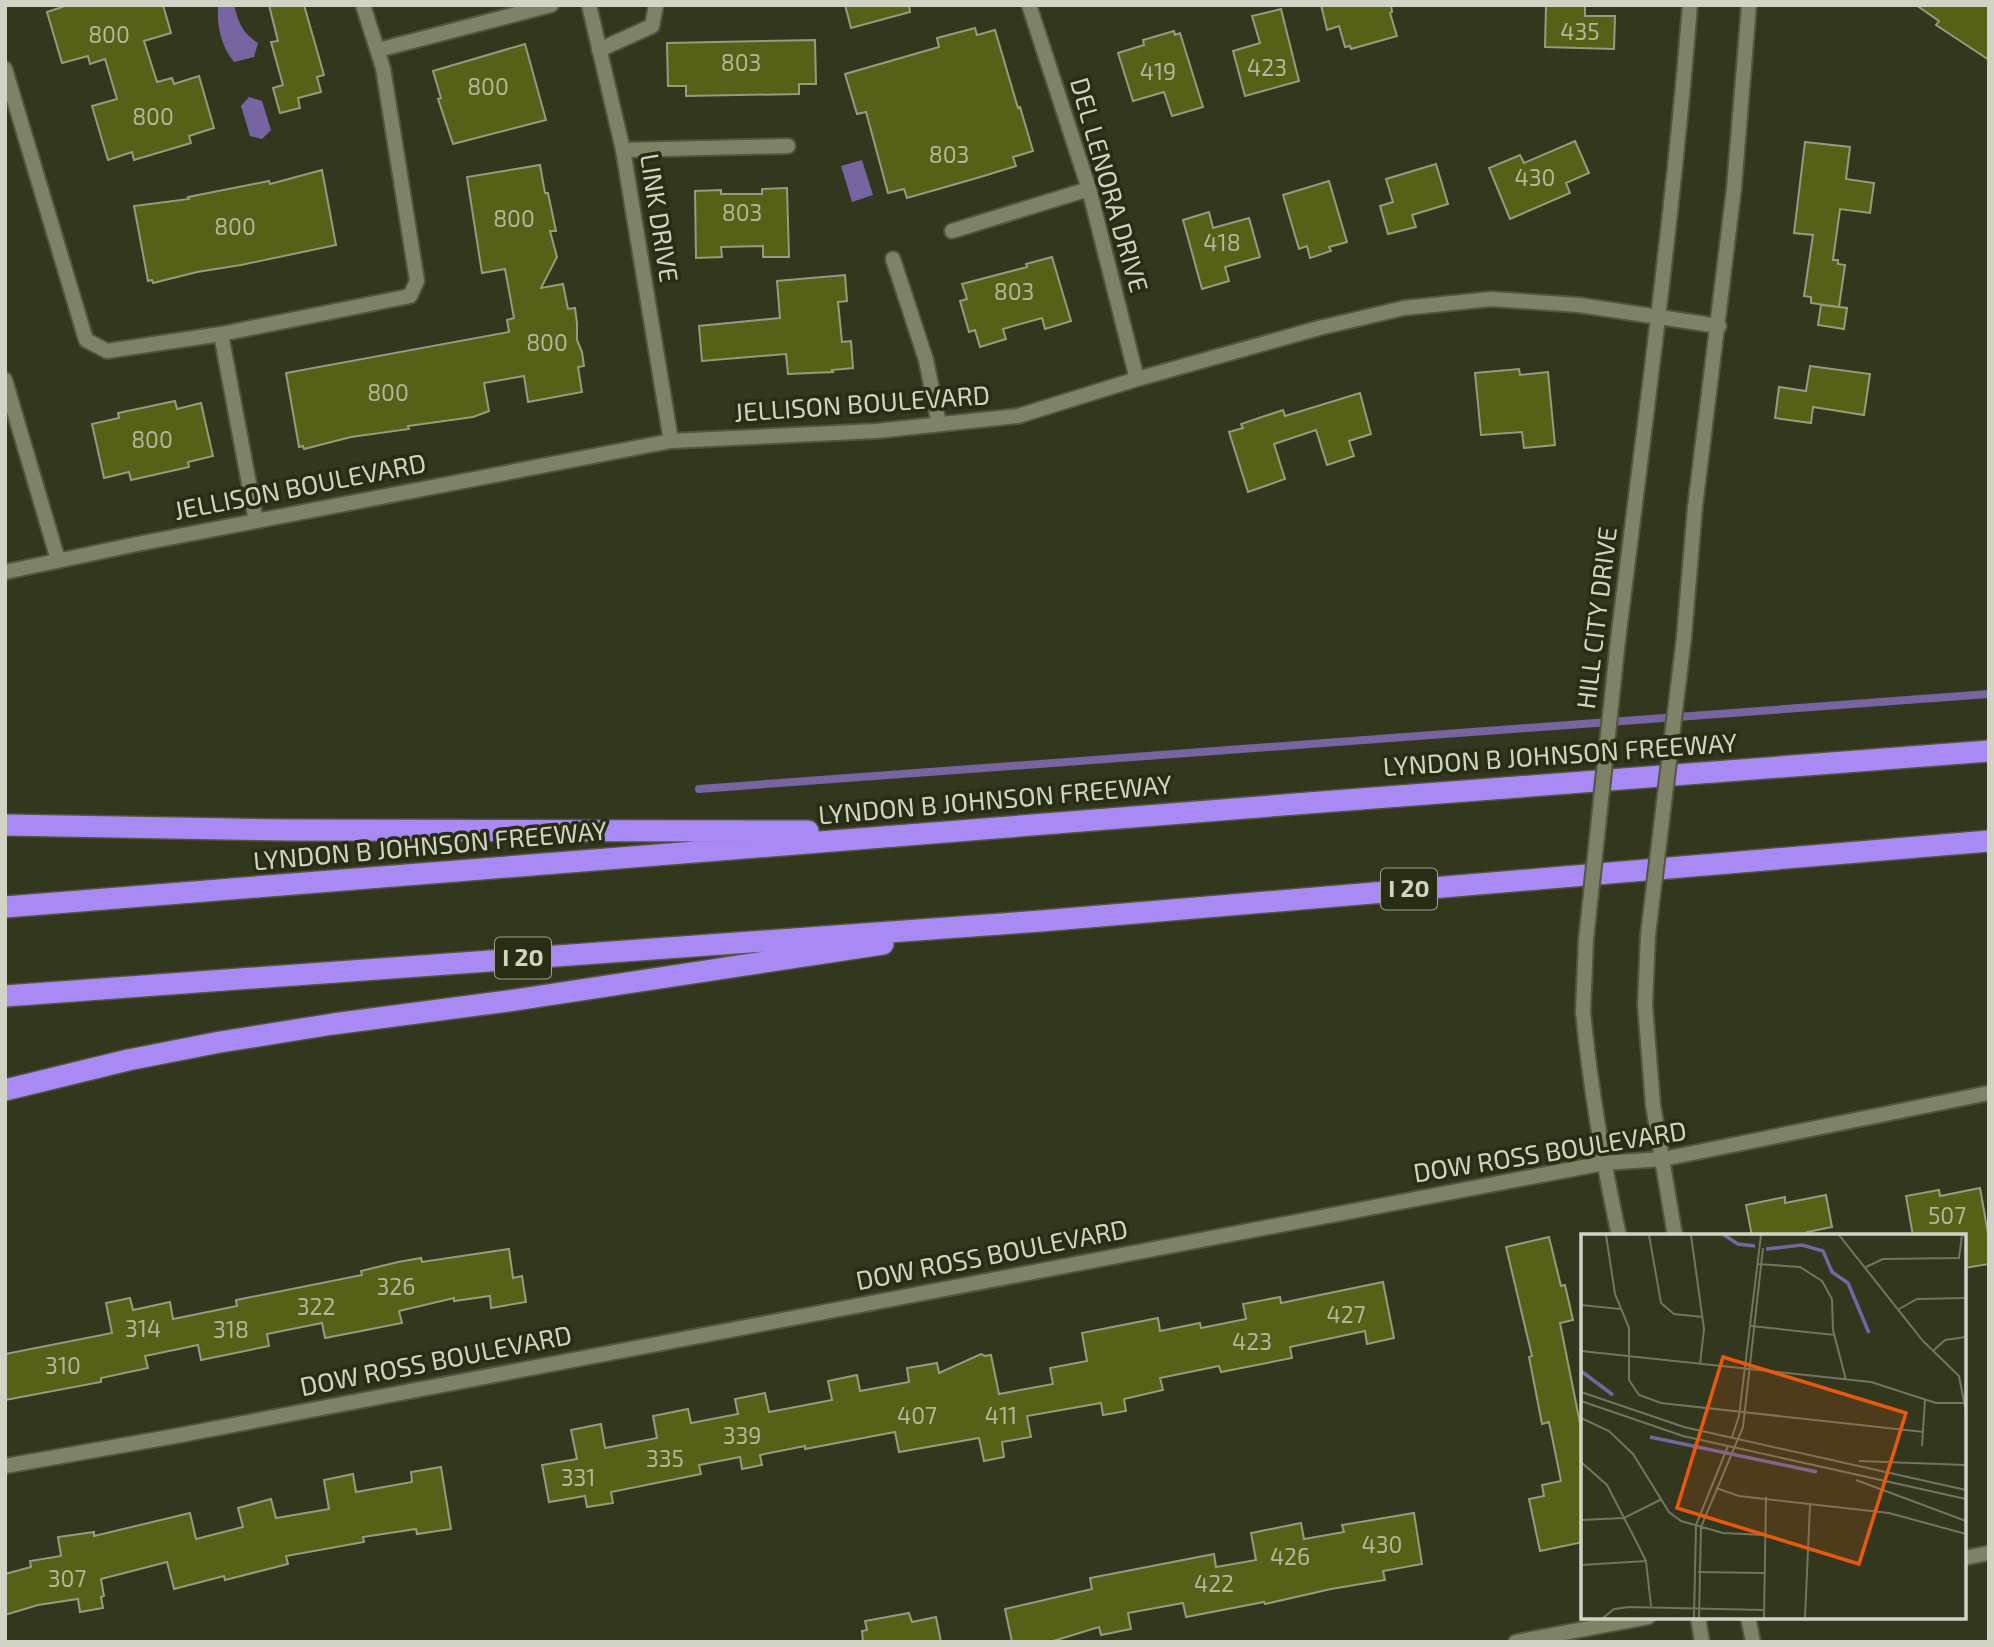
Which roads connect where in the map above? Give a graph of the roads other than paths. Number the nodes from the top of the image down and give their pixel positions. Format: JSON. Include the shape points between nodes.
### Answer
{"nodes":[{"id":1,"x":363,"y":5,"type":"edge"},
{"id":2,"x":551,"y":5,"type":"edge"},
{"id":3,"x":589,"y":5,"type":"edge"},
{"id":4,"x":656,"y":5,"type":"edge"},
{"id":5,"x":1028,"y":5,"type":"edge"},
{"id":6,"x":1690,"y":5,"type":"edge"},
{"id":7,"x":1749,"y":5,"type":"edge"},
{"id":8,"x":377,"y":50,"type":"junction"},
{"id":9,"x":599,"y":50,"type":"junction"},
{"id":10,"x":5,"y":69,"type":"edge"},
{"id":11,"x":788,"y":146,"type":"dead end"},
{"id":12,"x":623,"y":150,"type":"junction"},
{"id":13,"x":1089,"y":189,"type":"junction"},
{"id":14,"x":951,"y":231,"type":"dead end"},
{"id":15,"x":893,"y":259,"type":"dead end"},
{"id":16,"x":1657,"y":317,"type":"junction"},
{"id":17,"x":1718,"y":326,"type":"junction"},
{"id":18,"x":221,"y":334,"type":"junction"},
{"id":19,"x":1137,"y":379,"type":"junction"},
{"id":20,"x":5,"y":380,"type":"edge"},
{"id":21,"x":939,"y":424,"type":"junction"},
{"id":22,"x":671,"y":441,"type":"junction"},
{"id":23,"x":256,"y":521,"type":"junction"},
{"id":24,"x":58,"y":560,"type":"junction"},
{"id":25,"x":5,"y":572,"type":"edge"},
{"id":26,"x":1989,"y":751,"type":"edge"},
{"id":27,"x":5,"y":825,"type":"edge"},
{"id":28,"x":961,"y":831,"type":"junction"},
{"id":29,"x":1989,"y":841,"type":"edge"},
{"id":30,"x":5,"y":907,"type":"edge"},
{"id":31,"x":1041,"y":920,"type":"junction"},
{"id":32,"x":5,"y":996,"type":"edge"},
{"id":33,"x":5,"y":1090,"type":"edge"},
{"id":34,"x":1989,"y":1093,"type":"edge"},
{"id":35,"x":1663,"y":1159,"type":"junction"},
{"id":36,"x":1604,"y":1163,"type":"junction"},
{"id":37,"x":1619,"y":1234,"type":"edge"},
{"id":38,"x":1675,"y":1234,"type":"edge"},
{"id":39,"x":5,"y":1466,"type":"edge"},
{"id":40,"x":1989,"y":1553,"type":"edge"},
{"id":41,"x":1966,"y":1558,"type":"edge"},
{"id":42,"x":1637,"y":1619,"type":"edge"},
{"id":43,"x":1698,"y":1619,"type":"edge"},
{"id":44,"x":1748,"y":1619,"type":"edge"},
{"id":45,"x":1516,"y":1642,"type":"edge"},
{"id":46,"x":1702,"y":1642,"type":"edge"},
{"id":47,"x":1753,"y":1642,"type":"edge"}],
"edges":[{"from":1,"to":8,"type":"street"},
{"from":2,"to":8,"type":"street"},
{"from":3,"to":9,"type":"street","name":"LINK DRIVE"},
{"from":4,"to":9,"type":"street","via":[[652,26]]},
{"from":5,"to":13,"type":"street","name":"DEL LENORA DRIVE"},
{"from":6,"to":16,"type":"street","name":"HILL CITY DRIVE"},
{"from":7,"to":17,"type":"street"},
{"from":8,"to":18,"type":"street","via":[[417,281],[410,296]]},
{"from":9,"to":12,"type":"street","name":"LINK DRIVE"},
{"from":10,"to":18,"type":"street","via":[[86,340],[107,351]]},
{"from":11,"to":12,"type":"street"},
{"from":12,"to":22,"type":"street","name":"LINK DRIVE"},
{"from":13,"to":14,"type":"street"},
{"from":13,"to":19,"type":"street","name":"DEL LENORA DRIVE"},
{"from":15,"to":21,"type":"street","via":[[926,360]]},
{"from":16,"to":17,"type":"street","name":"JELLISON BOULEVARD"},
{"from":16,"to":19,"type":"street","name":"JELLISON BOULEVARD","via":[[1579,305],[1491,299],[1404,308]]},
{"from":16,"to":36,"type":"street","name":"HILL CITY DRIVE","bridge":true,"via":[[1586,940],[1583,1011]]},
{"from":17,"to":35,"type":"street","bridge":true,"via":[[1648,935],[1645,1005],[1653,1105]]},
{"from":18,"to":23,"type":"street"},
{"from":19,"to":21,"type":"street","name":"JELLISON BOULEVARD","via":[[1018,416]]},
{"from":20,"to":24,"type":"street"},
{"from":21,"to":22,"type":"street","name":"JELLISON BOULEVARD"},
{"from":22,"to":23,"type":"street","name":"JELLISON BOULEVARD"},
{"from":23,"to":24,"type":"street","name":"JELLISON BOULEVARD"},
{"from":24,"to":25,"type":"street","name":"JELLISON BOULEVARD"},
{"from":26,"to":28,"type":"highway","name":"LYNDON B JOHNSON FREEWAY"},
{"from":27,"to":28,"type":"highway"},
{"from":28,"to":30,"type":"highway","name":"LYNDON B JOHNSON FREEWAY"},
{"from":29,"to":31,"type":"highway","number":"I 20"},
{"from":31,"to":32,"type":"highway","number":"I 20"},
{"from":31,"to":33,"type":"highway","via":[[220,1042]]},
{"from":34,"to":35,"type":"street","name":"DOW ROSS BOULEVARD"},
{"from":35,"to":36,"type":"street","name":"DOW ROSS BOULEVARD"},
{"from":35,"to":38,"type":"street"},
{"from":36,"to":37,"type":"street","name":"HILL CITY DRIVE"},
{"from":36,"to":39,"type":"street","name":"DOW ROSS BOULEVARD"},
{"from":40,"to":41,"type":"street"},
{"from":42,"to":45,"type":"street"},
{"from":43,"to":46,"type":"street"},
{"from":44,"to":47,"type":"street"}]}
